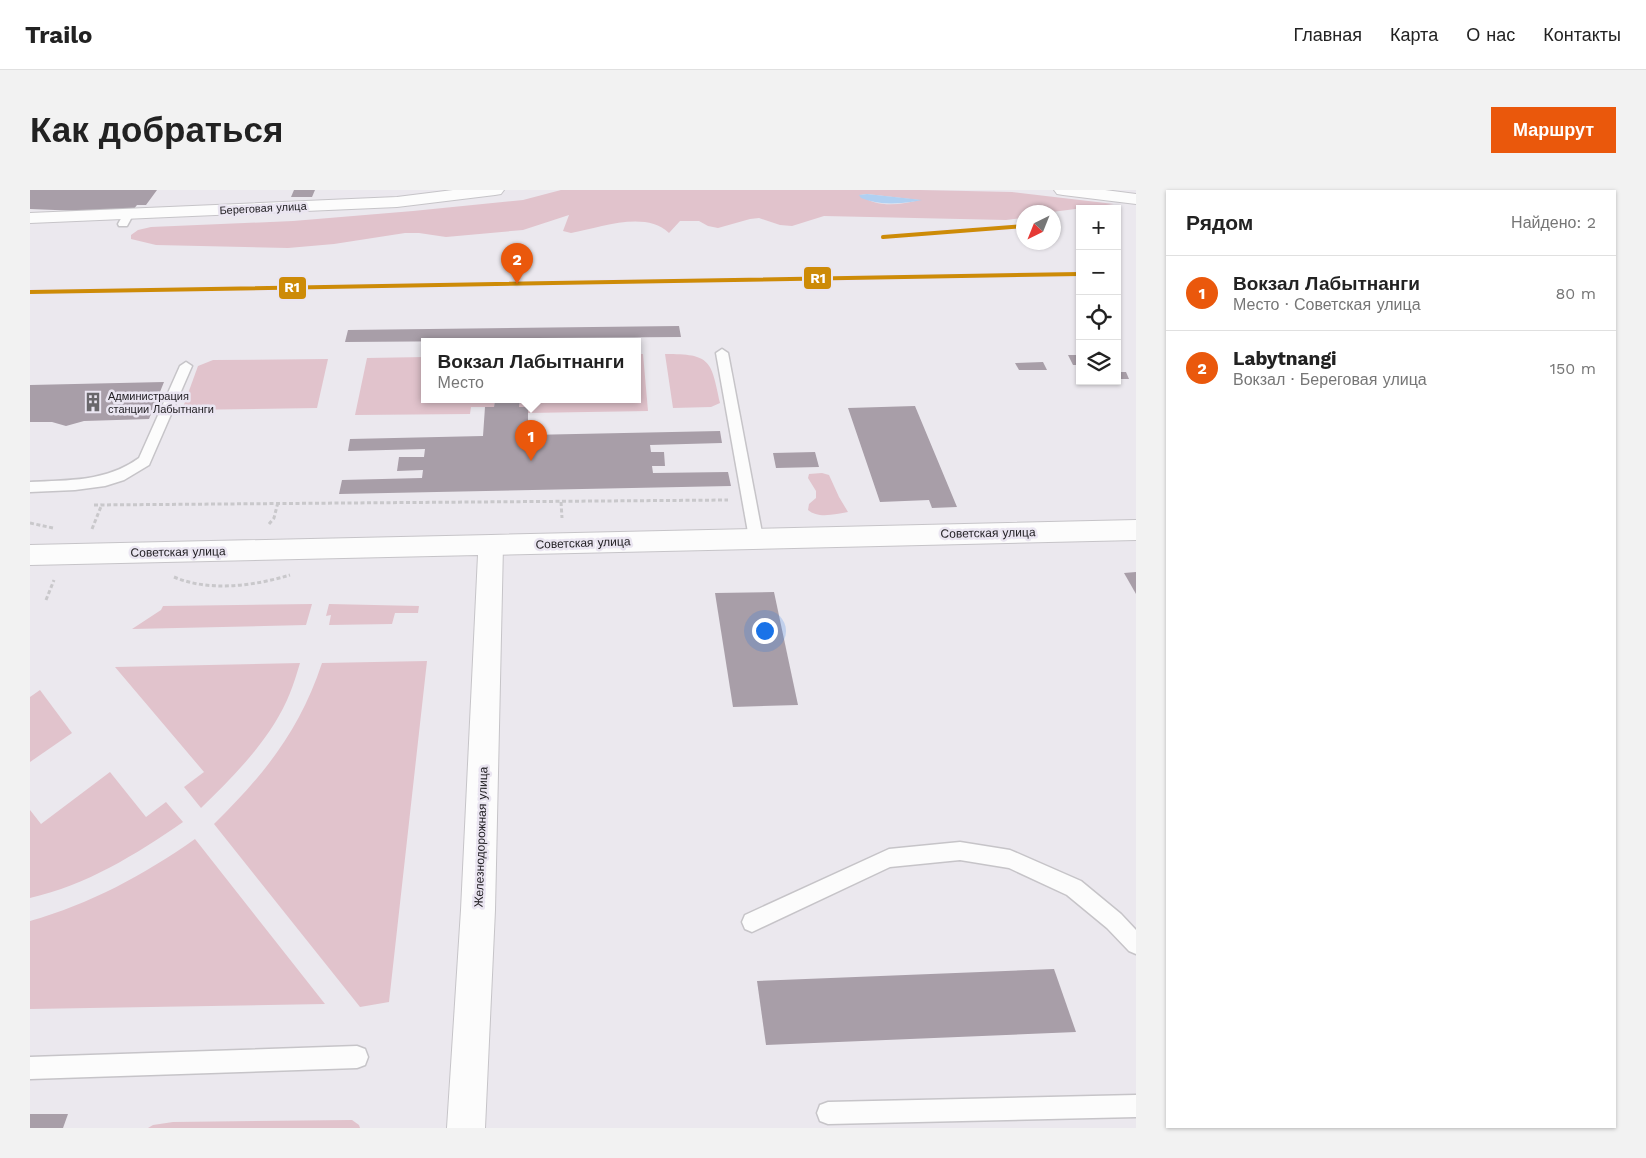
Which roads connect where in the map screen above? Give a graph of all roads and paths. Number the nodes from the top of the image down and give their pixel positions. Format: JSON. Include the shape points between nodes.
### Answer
{"nodes":[{"id":1,"x":494,"y":190,"type":"edge"},
{"id":2,"x":1063,"y":190,"type":"edge"},
{"id":3,"x":1136,"y":199,"type":"edge"},
{"id":4,"x":30,"y":218,"type":"edge"},
{"id":5,"x":722,"y":353,"type":"dead end"},
{"id":6,"x":186,"y":366,"type":"dead end"},
{"id":7,"x":30,"y":487,"type":"edge"},
{"id":8,"x":749,"y":500,"type":"junction"},
{"id":9,"x":93,"y":505,"type":"dead end"},
{"id":10,"x":1136,"y":530,"type":"edge"},
{"id":11,"x":756,"y":538,"type":"junction"},
{"id":12,"x":491,"y":545,"type":"junction"},
{"id":13,"x":30,"y":555,"type":"edge"},
{"id":14,"x":752,"y":922,"type":"dead end"},
{"id":15,"x":1136,"y":944,"type":"edge"},
{"id":16,"x":356,"y":1057,"type":"dead end"},
{"id":17,"x":30,"y":1068,"type":"edge"},
{"id":18,"x":1136,"y":1106,"type":"edge"},
{"id":19,"x":828,"y":1113,"type":"dead end"},
{"id":20,"x":466,"y":1128,"type":"edge"}],
"edges":[{"from":1,"to":4,"type":"street","name":"Береговая улица","via":[[397,202],[126,219]]},
{"from":2,"to":3,"type":"street"},
{"from":5,"to":8,"type":"lane"},
{"from":6,"to":7,"type":"lane","via":[[144,461],[137,467],[118,478],[91,484]]},
{"from":8,"to":9,"type":"path"},
{"from":8,"to":11,"type":"lane"},
{"from":10,"to":11,"type":"street","name":"Советская улица"},
{"from":11,"to":12,"type":"street","name":"Советская улица"},
{"from":12,"to":13,"type":"street","name":"Советская улица"},
{"from":12,"to":20,"type":"street","name":"Железнодорожная улица","via":[[478,910]]},
{"from":14,"to":15,"type":"lane","via":[[889,858],[960,851],[1010,859],[1074,888]]},
{"from":16,"to":17,"type":"lane"},
{"from":18,"to":19,"type":"lane"}]}
